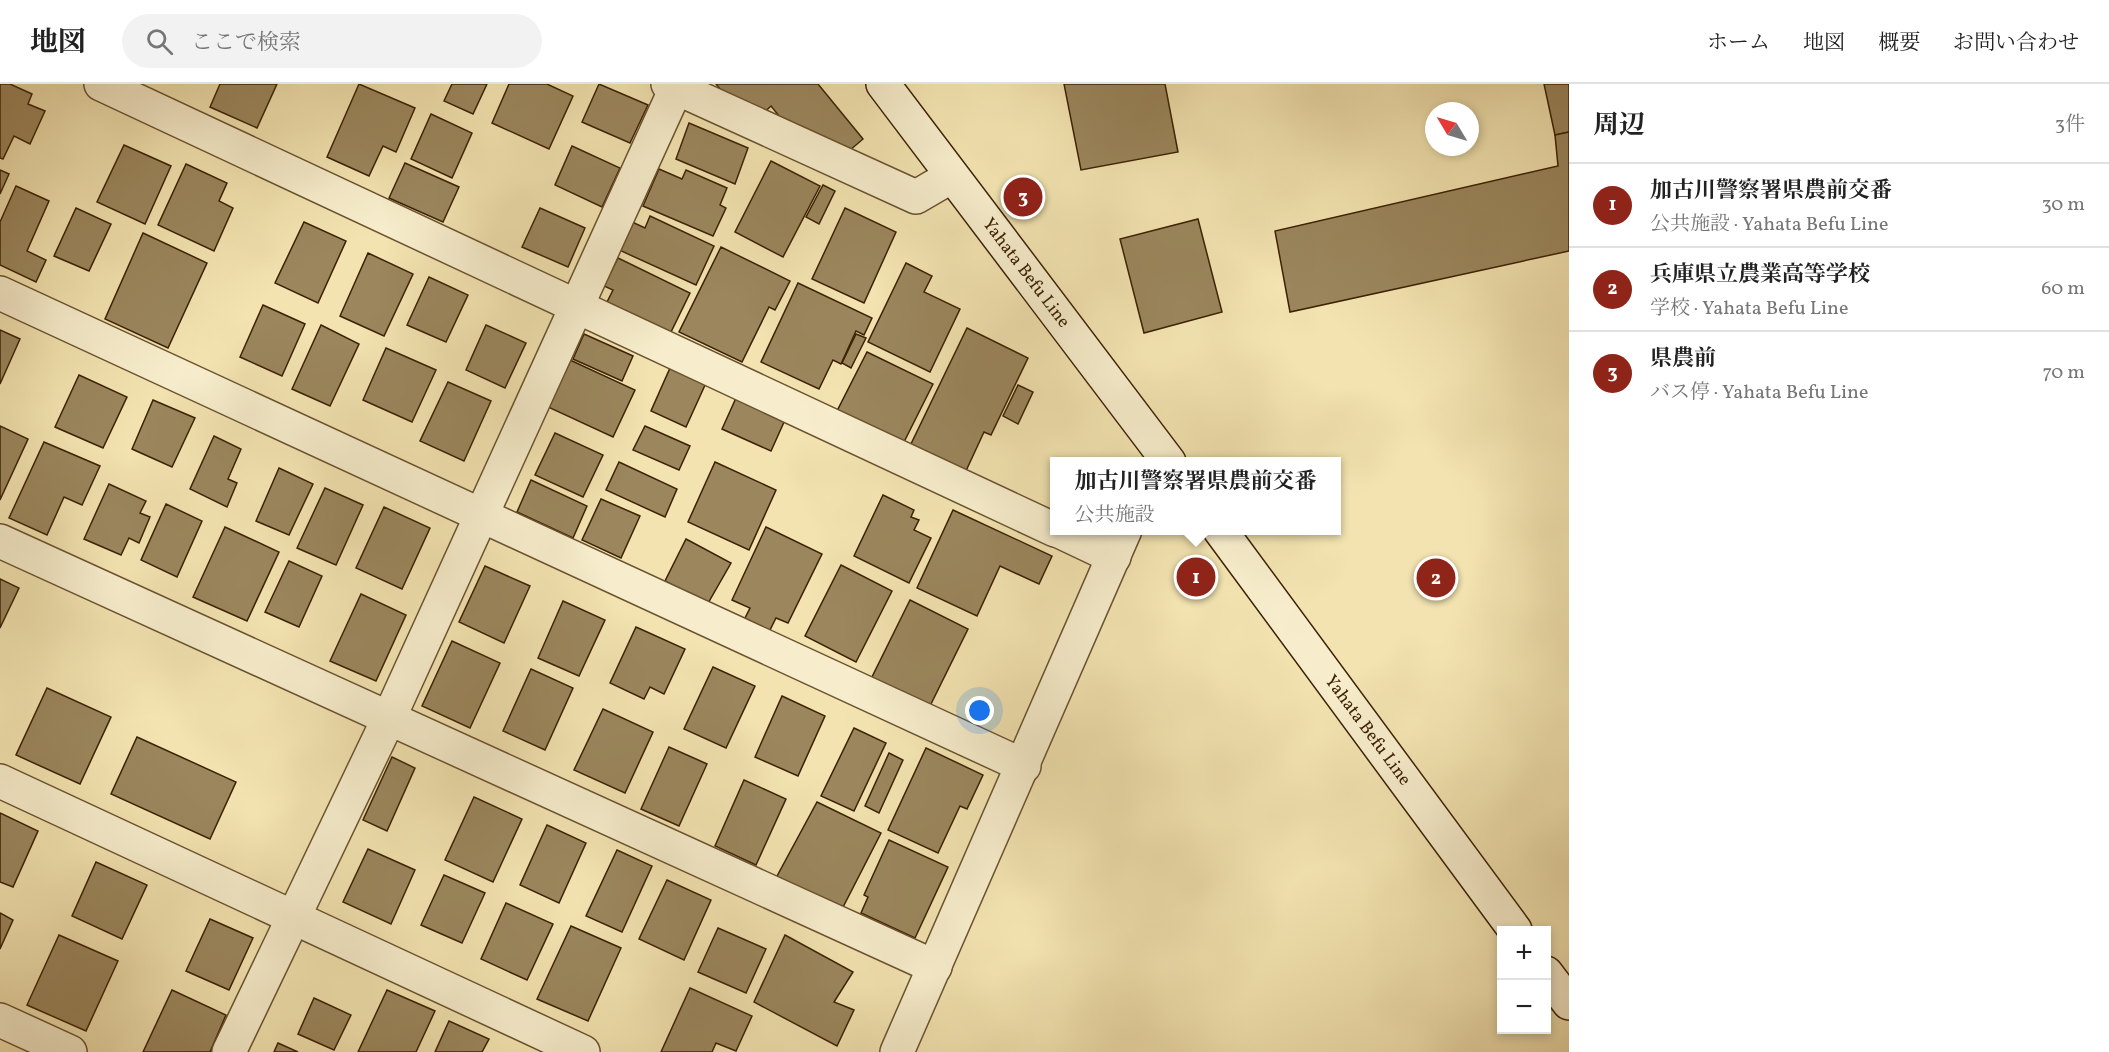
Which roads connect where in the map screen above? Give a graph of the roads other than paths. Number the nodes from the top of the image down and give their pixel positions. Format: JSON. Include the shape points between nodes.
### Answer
{"nodes":[{"id":1,"x":101,"y":84,"type":"edge"},
{"id":2,"x":883,"y":84,"type":"edge"},
{"id":3,"x":674,"y":85,"type":"edge"},
{"id":4,"x":952,"y":176,"type":"junction"},
{"id":5,"x":0,"y":293,"type":"edge"},
{"id":6,"x":576,"y":306,"type":"junction"},
{"id":7,"x":1159,"y":456,"type":"edge"},
{"id":8,"x":480,"y":515,"type":"junction"},
{"id":9,"x":1050,"y":527,"type":"edge"},
{"id":10,"x":1078,"y":535,"type":"edge"},
{"id":11,"x":1223,"y":535,"type":"edge"},
{"id":12,"x":0,"y":541,"type":"edge"},
{"id":13,"x":1119,"y":544,"type":"edge"},
{"id":14,"x":388,"y":718,"type":"junction"},
{"id":15,"x":1024,"y":766,"type":"junction"},
{"id":16,"x":0,"y":781,"type":"edge"},
{"id":17,"x":292,"y":917,"type":"junction"},
{"id":18,"x":1512,"y":926,"type":"edge"},
{"id":19,"x":935,"y":967,"type":"junction"},
{"id":20,"x":1551,"y":980,"type":"edge"},
{"id":21,"x":1569,"y":1003,"type":"edge"},
{"id":22,"x":0,"y":1020,"type":"edge"},
{"id":23,"x":70,"y":1052,"type":"edge"},
{"id":24,"x":229,"y":1052,"type":"edge"},
{"id":25,"x":583,"y":1052,"type":"edge"},
{"id":26,"x":897,"y":1052,"type":"edge"}],
"edges":[{"from":1,"to":6,"type":"street"},
{"from":2,"to":4,"type":"street","name":"Yahata Befu Line"},
{"from":3,"to":4,"type":"street","via":[[916,197]]},
{"from":3,"to":6,"type":"street"},
{"from":4,"to":7,"type":"street","name":"Yahata Befu Line"},
{"from":5,"to":8,"type":"street"},
{"from":6,"to":8,"type":"street"},
{"from":6,"to":9,"type":"street"},
{"from":8,"to":14,"type":"street"},
{"from":8,"to":15,"type":"street"},
{"from":10,"to":13,"type":"street"},
{"from":11,"to":18,"type":"street","name":"Yahata Befu Line"},
{"from":12,"to":14,"type":"street"},
{"from":13,"to":15,"type":"street"},
{"from":14,"to":17,"type":"street"},
{"from":14,"to":19,"type":"street"},
{"from":15,"to":19,"type":"street"},
{"from":16,"to":17,"type":"street"},
{"from":17,"to":24,"type":"street"},
{"from":17,"to":25,"type":"street"},
{"from":19,"to":26,"type":"street"},
{"from":20,"to":21,"type":"street"},
{"from":22,"to":23,"type":"street"}]}
